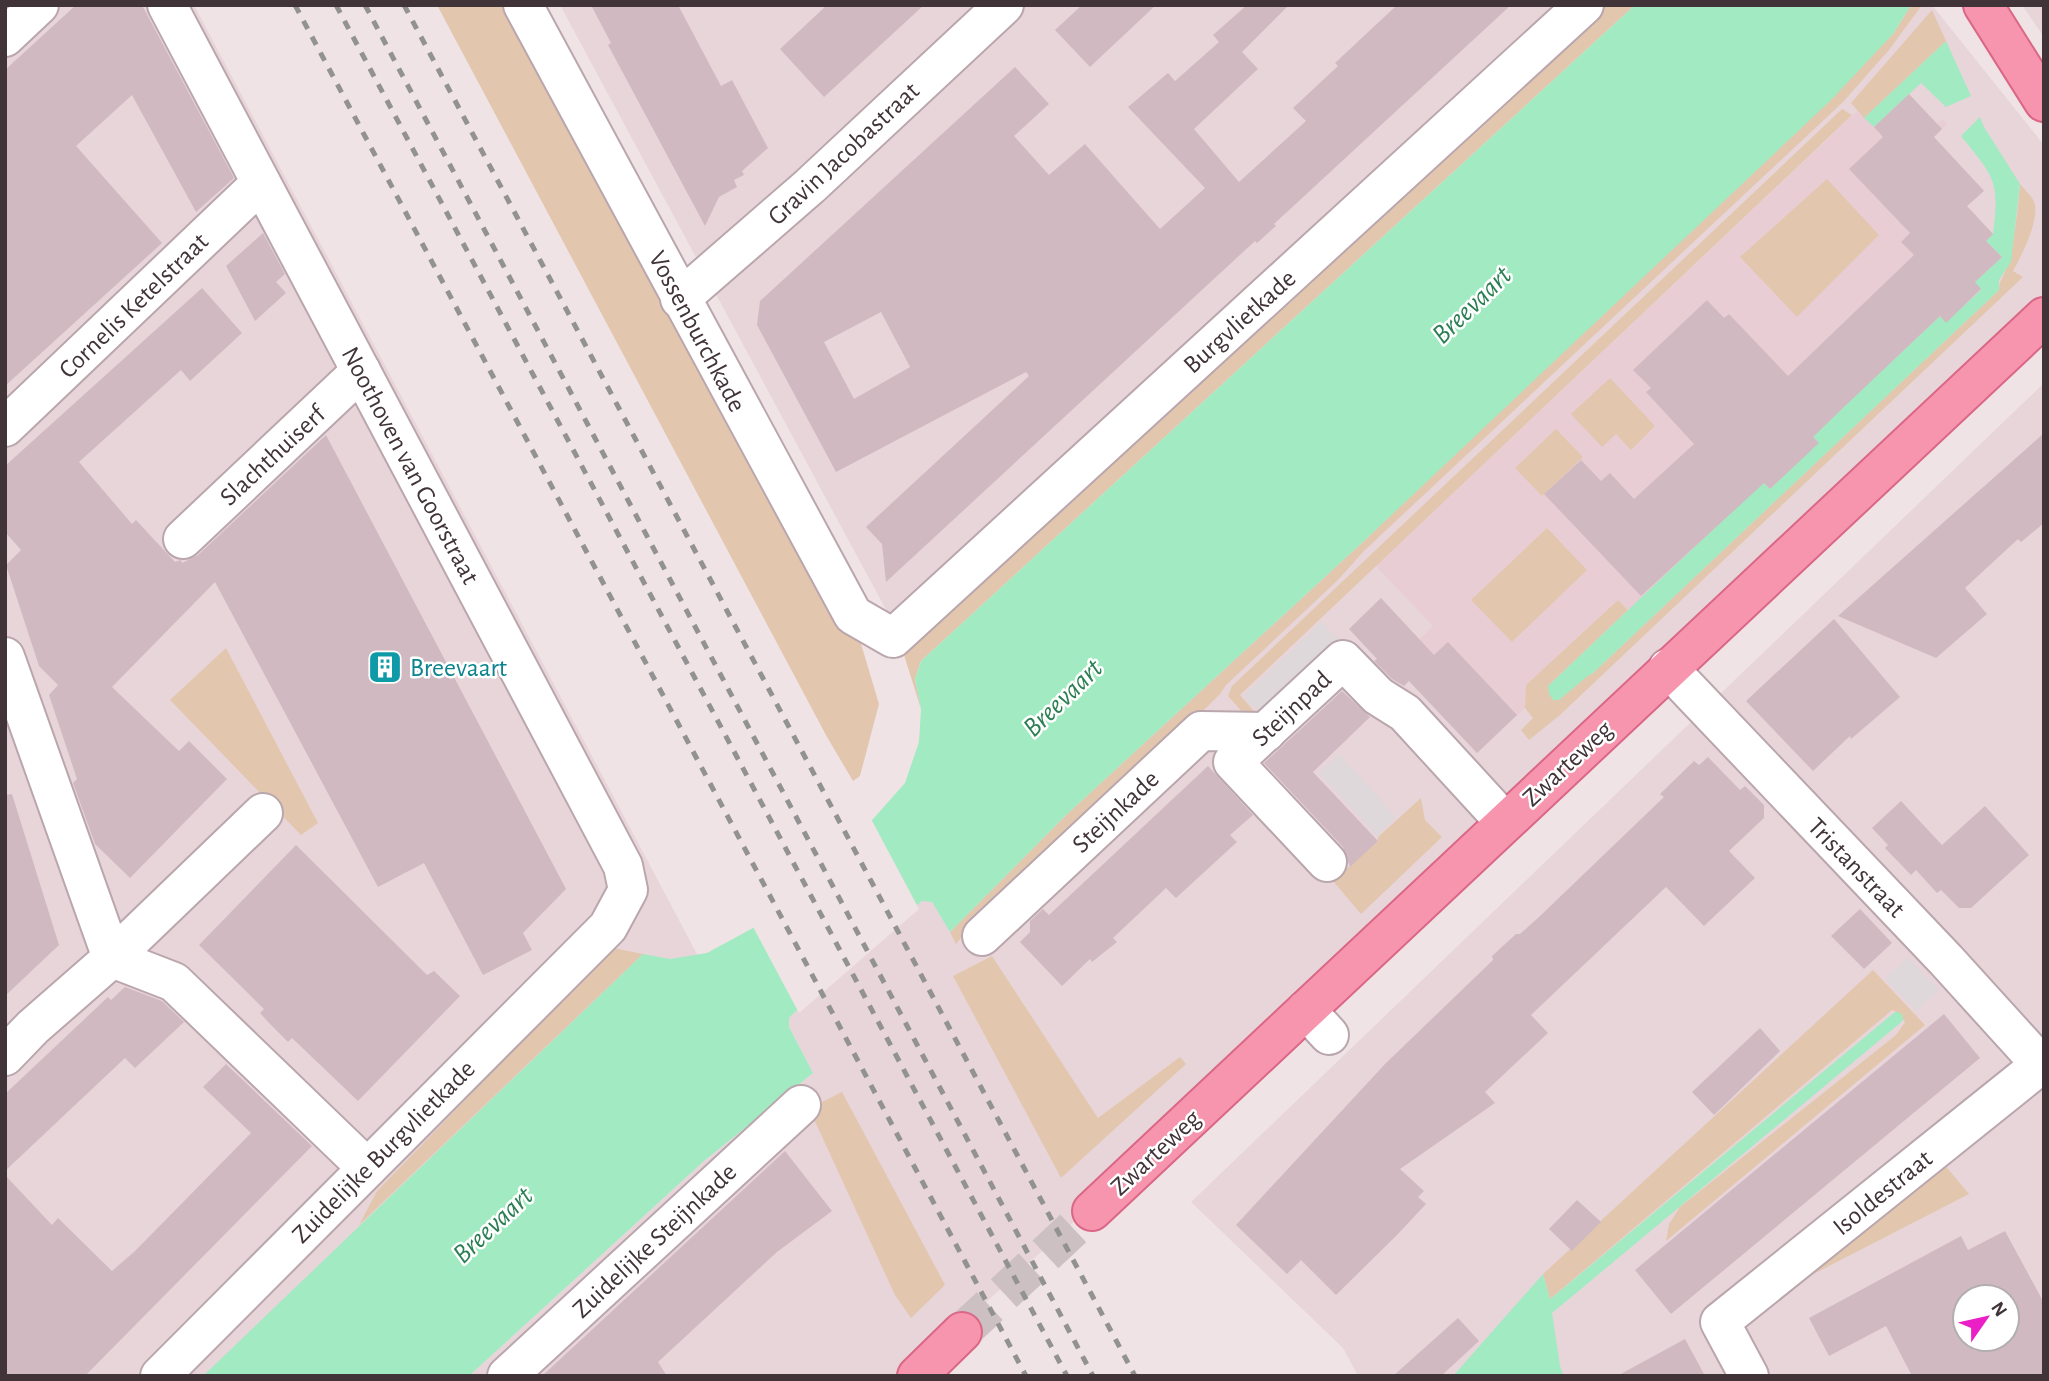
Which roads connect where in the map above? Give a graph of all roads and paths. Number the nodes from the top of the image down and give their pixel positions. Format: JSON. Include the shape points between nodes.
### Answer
{"nodes":[{"id":1,"x":39,"y":5,"type":"edge"},
{"id":2,"x":167,"y":5,"type":"edge"},
{"id":3,"x":523,"y":5,"type":"edge"},
{"id":4,"x":1004,"y":5,"type":"edge"},
{"id":5,"x":1584,"y":5,"type":"edge"},
{"id":6,"x":1983,"y":5,"type":"edge"},
{"id":7,"x":5,"y":37,"type":"edge"},
{"id":8,"x":2044,"y":102,"type":"edge"},
{"id":9,"x":261,"y":183,"type":"junction"},
{"id":10,"x":680,"y":299,"type":"junction"},
{"id":11,"x":2044,"y":317,"type":"edge"},
{"id":12,"x":361,"y":370,"type":"junction"},
{"id":13,"x":5,"y":427,"type":"edge"},
{"id":14,"x":183,"y":539,"type":"dead end"},
{"id":15,"x":893,"y":638,"type":"joint"},
{"id":16,"x":5,"y":657,"type":"edge"},
{"id":17,"x":1679,"y":681,"type":"junction"},
{"id":18,"x":1266,"y":732,"type":"junction"},
{"id":19,"x":263,"y":813,"type":"dead end"},
{"id":20,"x":1505,"y":822,"type":"junction"},
{"id":21,"x":1328,"y":862,"type":"dead end"},
{"id":22,"x":608,"y":927,"type":"joint"},
{"id":23,"x":982,"y":936,"type":"dead end"},
{"id":24,"x":112,"y":958,"type":"junction"},
{"id":25,"x":5,"y":1056,"type":"edge"},
{"id":26,"x":2043,"y":1065,"type":"edge"},
{"id":27,"x":801,"y":1105,"type":"dead end"},
{"id":28,"x":366,"y":1168,"type":"junction"},
{"id":29,"x":1092,"y":1211,"type":"tunnel mouth"},
{"id":30,"x":961,"y":1332,"type":"tunnel mouth"},
{"id":31,"x":160,"y":1376,"type":"edge"},
{"id":32,"x":507,"y":1376,"type":"edge"},
{"id":33,"x":917,"y":1376,"type":"edge"},
{"id":34,"x":1749,"y":1376,"type":"edge"}],
"edges":[{"from":1,"to":7,"type":"street"},
{"from":2,"to":9,"type":"street","name":"Noothoven van Goorstraat"},
{"from":3,"to":10,"type":"street","name":"Vossenburchkade"},
{"from":4,"to":10,"type":"street","name":"Gravin Jacobastraat","via":[[810,186]]},
{"from":5,"to":15,"type":"street","name":"Burgvlietkade"},
{"from":6,"to":8,"type":"main road"},
{"from":9,"to":12,"type":"street","name":"Noothoven van Goorstraat"},
{"from":9,"to":13,"type":"street","name":"Cornelis Ketelstraat"},
{"from":10,"to":15,"type":"street","name":"Vossenburchkade","via":[[853,615]]},
{"from":11,"to":17,"type":"main road","name":"Zwarteweg"},
{"from":12,"to":14,"type":"street","name":"Slachthuiserf"},
{"from":12,"to":22,"type":"street","name":"Noothoven van Goorstraat","via":[[623,866],[628,890]]},
{"from":16,"to":24,"type":"street"},
{"from":17,"to":20,"type":"main road","name":"Zwarteweg"},
{"from":17,"to":26,"type":"street","name":"Tristanstraat"},
{"from":18,"to":20,"type":"street","name":"Steijnpad","via":[[1343,660],[1378,696],[1405,713]]},
{"from":18,"to":21,"type":"street","name":"Steijnpad","via":[[1233,762]]},
{"from":18,"to":23,"type":"street","name":"Steijnkade","via":[[1201,731]]},
{"from":19,"to":24,"type":"street"},
{"from":20,"to":29,"type":"main road","name":"Zwarteweg","via":[[1318,1022]]},
{"from":22,"to":28,"type":"street","name":"Zuidelijke Burgvlietkade"},
{"from":24,"to":25,"type":"street"},
{"from":24,"to":28,"type":"street","via":[[174,982]]},
{"from":26,"to":34,"type":"street","name":"Isoldestraat","via":[[1720,1322]]},
{"from":27,"to":32,"type":"street","name":"Zuidelijke Steijnkade"},
{"from":28,"to":31,"type":"street","name":"Zuidelijke Burgvlietkade"},
{"from":30,"to":33,"type":"main road"}]}
